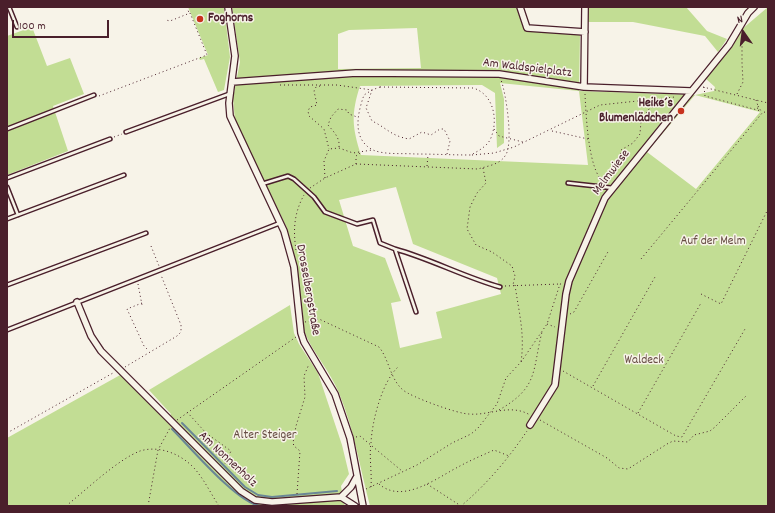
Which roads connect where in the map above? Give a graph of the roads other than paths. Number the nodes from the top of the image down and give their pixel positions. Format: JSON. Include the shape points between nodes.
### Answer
{"nodes":[{"id":1,"x":9,"y":7,"type":"edge"},
{"id":2,"x":228,"y":7,"type":"edge"},
{"id":3,"x":520,"y":7,"type":"edge"},
{"id":4,"x":585,"y":7,"type":"edge"},
{"id":5,"x":754,"y":7,"type":"edge"},
{"id":6,"x":17,"y":27,"type":"dead end"},
{"id":7,"x":585,"y":32,"type":"junction"},
{"id":8,"x":232,"y":82,"type":"junction"},
{"id":9,"x":584,"y":87,"type":"junction"},
{"id":10,"x":691,"y":91,"type":"junction"},
{"id":11,"x":230,"y":94,"type":"junction"},
{"id":12,"x":94,"y":96,"type":"road end"},
{"id":13,"x":7,"y":129,"type":"edge"},
{"id":14,"x":126,"y":132,"type":"dead end"},
{"id":15,"x":110,"y":139,"type":"dead end"},
{"id":16,"x":124,"y":175,"type":"dead end"},
{"id":17,"x":7,"y":178,"type":"edge"},
{"id":18,"x":568,"y":183,"type":"dead end"},
{"id":19,"x":262,"y":184,"type":"junction"},
{"id":20,"x":7,"y":187,"type":"edge"},
{"id":21,"x":613,"y":188,"type":"junction"},
{"id":22,"x":18,"y":215,"type":"junction"},
{"id":23,"x":7,"y":219,"type":"edge"},
{"id":24,"x":280,"y":223,"type":"junction"},
{"id":25,"x":146,"y":233,"type":"dead end"},
{"id":26,"x":394,"y":249,"type":"junction"},
{"id":27,"x":7,"y":286,"type":"edge"},
{"id":28,"x":500,"y":287,"type":"road end"},
{"id":29,"x":77,"y":302,"type":"junction"},
{"id":30,"x":416,"y":312,"type":"dead end"},
{"id":31,"x":7,"y":330,"type":"edge"},
{"id":32,"x":530,"y":425,"type":"road end"},
{"id":33,"x":356,"y":478,"type":"junction"},
{"id":34,"x":341,"y":497,"type":"junction"},
{"id":35,"x":355,"y":506,"type":"edge"},
{"id":36,"x":363,"y":506,"type":"edge"}],
"edges":[{"from":1,"to":6,"type":"lane"},
{"from":2,"to":8,"type":"street","name":"Drosselbergstraße","via":[[235,56]]},
{"from":3,"to":7,"type":"street","via":[[527,28]]},
{"from":4,"to":7,"type":"street"},
{"from":5,"to":10,"type":"street","name":"Melmwiese","via":[[729,45]]},
{"from":7,"to":9,"type":"street"},
{"from":8,"to":9,"type":"street","name":"Am Waldspielplatz","via":[[356,73],[499,74]]},
{"from":8,"to":11,"type":"street","name":"Drosselbergstraße"},
{"from":9,"to":10,"type":"street","name":"Am Waldspielplatz"},
{"from":10,"to":21,"type":"street","name":"Melmwiese"},
{"from":11,"to":14,"type":"lane"},
{"from":11,"to":19,"type":"street","name":"Drosselbergstraße","via":[[229,108],[233,124]]},
{"from":12,"to":13,"type":"lane"},
{"from":15,"to":17,"type":"lane"},
{"from":16,"to":22,"type":"lane"},
{"from":18,"to":21,"type":"lane"},
{"from":19,"to":24,"type":"street","name":"Drosselbergstraße"},
{"from":19,"to":26,"type":"lane","via":[[288,176],[308,191],[325,212],[357,224],[373,220],[380,243]]},
{"from":20,"to":22,"type":"lane"},
{"from":21,"to":32,"type":"street","name":"Melmwiese","via":[[605,198],[568,284],[555,385]]},
{"from":22,"to":23,"type":"lane"},
{"from":24,"to":29,"type":"lane"},
{"from":24,"to":33,"type":"street","name":"Drosselbergstraße","via":[[290,248],[294,268],[301,333],[335,394],[350,438]]},
{"from":25,"to":27,"type":"lane"},
{"from":26,"to":28,"type":"lane","via":[[416,254],[473,279]]},
{"from":26,"to":30,"type":"lane"},
{"from":29,"to":31,"type":"lane"},
{"from":29,"to":34,"type":"street","name":"Am Nonnenholz","via":[[91,336],[101,351],[241,491],[256,500],[272,502]]},
{"from":33,"to":34,"type":"street"},
{"from":33,"to":36,"type":"street","name":"Drosselbergstraße"},
{"from":34,"to":35,"type":"street"}]}
